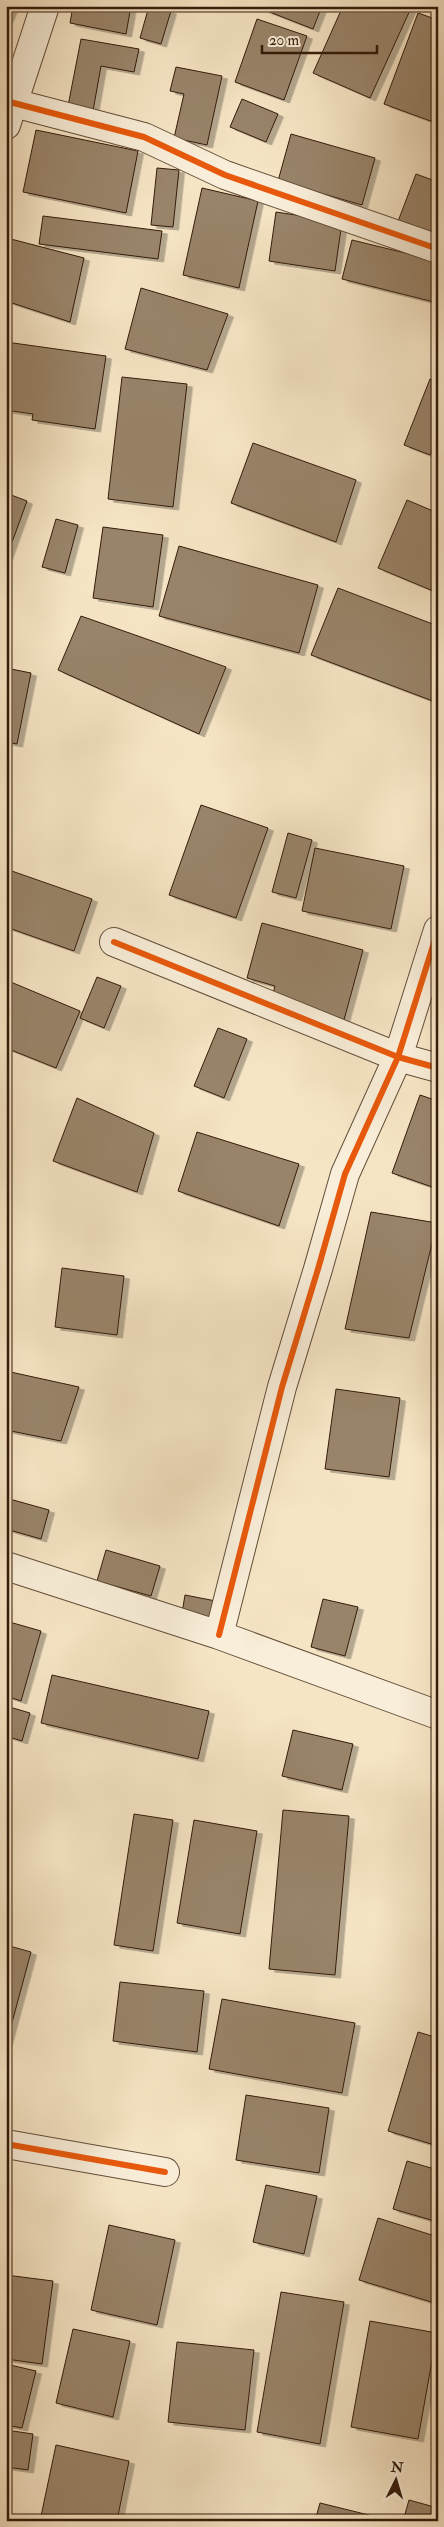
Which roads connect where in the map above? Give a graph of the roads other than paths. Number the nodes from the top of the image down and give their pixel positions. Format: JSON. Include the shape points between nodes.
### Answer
{"nodes":[{"id":1,"x":45,"y":6,"type":"edge"},
{"id":2,"x":9,"y":110,"type":"edge"},
{"id":3,"x":438,"y":249,"type":"edge"},
{"id":4,"x":438,"y":930,"type":"edge"},
{"id":5,"x":114,"y":942,"type":"dead end"},
{"id":6,"x":398,"y":1057,"type":"junction"},
{"id":7,"x":438,"y":1068,"type":"edge"},
{"id":8,"x":6,"y":1566,"type":"edge"},
{"id":9,"x":219,"y":1635,"type":"junction"},
{"id":10,"x":438,"y":1715,"type":"edge"},
{"id":11,"x":6,"y":2144,"type":"edge"},
{"id":12,"x":165,"y":2172,"type":"dead end"}],
"edges":[{"from":1,"to":2,"type":"street"},
{"from":2,"to":3,"type":"street","via":[[144,138],[225,175]]},
{"from":4,"to":6,"type":"street"},
{"from":5,"to":6,"type":"street"},
{"from":6,"to":7,"type":"street"},
{"from":6,"to":9,"type":"street","via":[[344,1174],[282,1387]]},
{"from":8,"to":9,"type":"street"},
{"from":9,"to":10,"type":"street"},
{"from":11,"to":12,"type":"street"}]}
